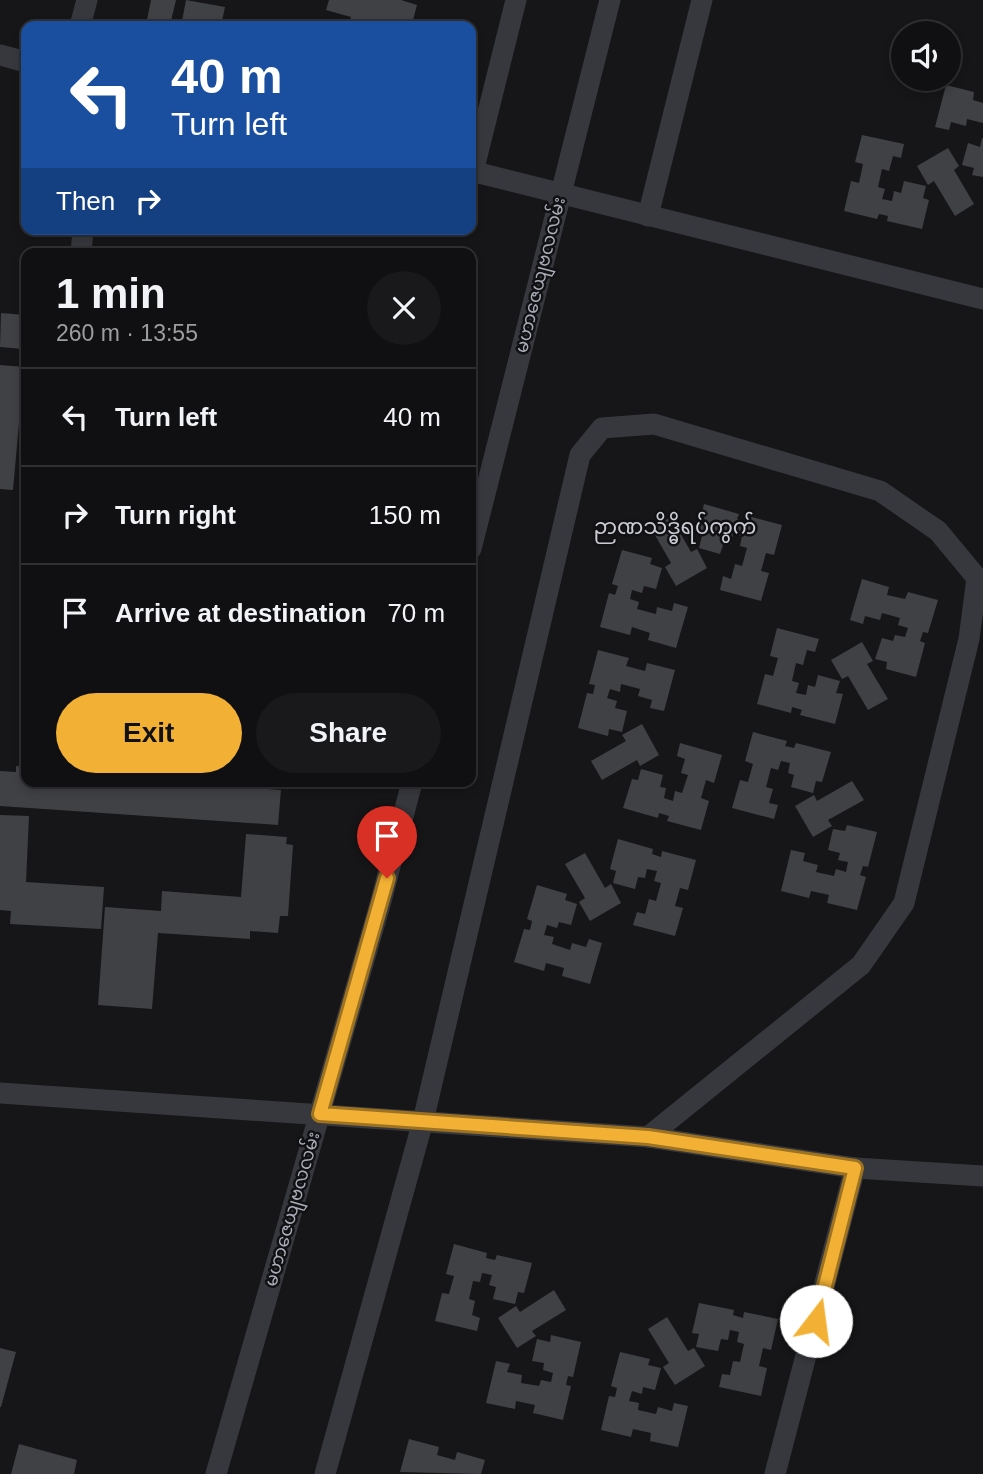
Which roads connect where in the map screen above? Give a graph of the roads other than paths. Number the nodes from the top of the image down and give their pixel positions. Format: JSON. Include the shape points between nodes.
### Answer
{"nodes":[{"id":1,"x":87,"y":0,"type":"edge"},
{"id":2,"x":516,"y":0,"type":"edge"},
{"id":3,"x":610,"y":0,"type":"edge"},
{"id":4,"x":702,"y":0,"type":"edge"},
{"id":5,"x":81,"y":21,"type":"edge"},
{"id":6,"x":0,"y":55,"type":"edge"},
{"id":7,"x":21,"y":60,"type":"edge"},
{"id":8,"x":476,"y":156,"type":"edge"},
{"id":9,"x":476,"y":173,"type":"edge"},
{"id":10,"x":561,"y":194,"type":"junction"},
{"id":11,"x":648,"y":216,"type":"junction"},
{"id":12,"x":983,"y":299,"type":"edge"},
{"id":13,"x":476,"y":529,"type":"edge"},
{"id":14,"x":976,"y":640,"type":"edge"},
{"id":15,"x":411,"y":787,"type":"edge"},
{"id":16,"x":0,"y":1093,"type":"edge"},
{"id":17,"x":320,"y":1114,"type":"junction"},
{"id":18,"x":423,"y":1121,"type":"junction"},
{"id":19,"x":648,"y":1137,"type":"junction"},
{"id":20,"x":855,"y":1168,"type":"junction"},
{"id":21,"x":983,"y":1176,"type":"edge"},
{"id":22,"x":216,"y":1474,"type":"edge"},
{"id":23,"x":326,"y":1474,"type":"edge"},
{"id":24,"x":775,"y":1474,"type":"edge"}],
"edges":[{"from":1,"to":5,"type":"street"},
{"from":2,"to":8,"type":"street"},
{"from":3,"to":10,"type":"street","name":"မဟာဇေယျဗလလမ်း"},
{"from":4,"to":11,"type":"street"},
{"from":6,"to":7,"type":"street"},
{"from":9,"to":10,"type":"street"},
{"from":10,"to":11,"type":"street"},
{"from":10,"to":13,"type":"street","name":"မဟာဇေယျဗလလမ်း"},
{"from":11,"to":12,"type":"street"},
{"from":14,"to":18,"type":"street","via":[[977,578],[938,531],[880,491],[654,425],[602,428],[580,455]]},
{"from":14,"to":19,"type":"street","via":[[904,903],[861,965]]},
{"from":15,"to":17,"type":"street","name":"မဟာဇေယျဗလလမ်း"},
{"from":16,"to":17,"type":"street"},
{"from":17,"to":18,"type":"street"},
{"from":17,"to":22,"type":"street","name":"မဟာဇေယျဗလလမ်း"},
{"from":18,"to":19,"type":"street"},
{"from":18,"to":23,"type":"street"},
{"from":19,"to":20,"type":"street"},
{"from":20,"to":21,"type":"street"},
{"from":20,"to":24,"type":"street"}]}
